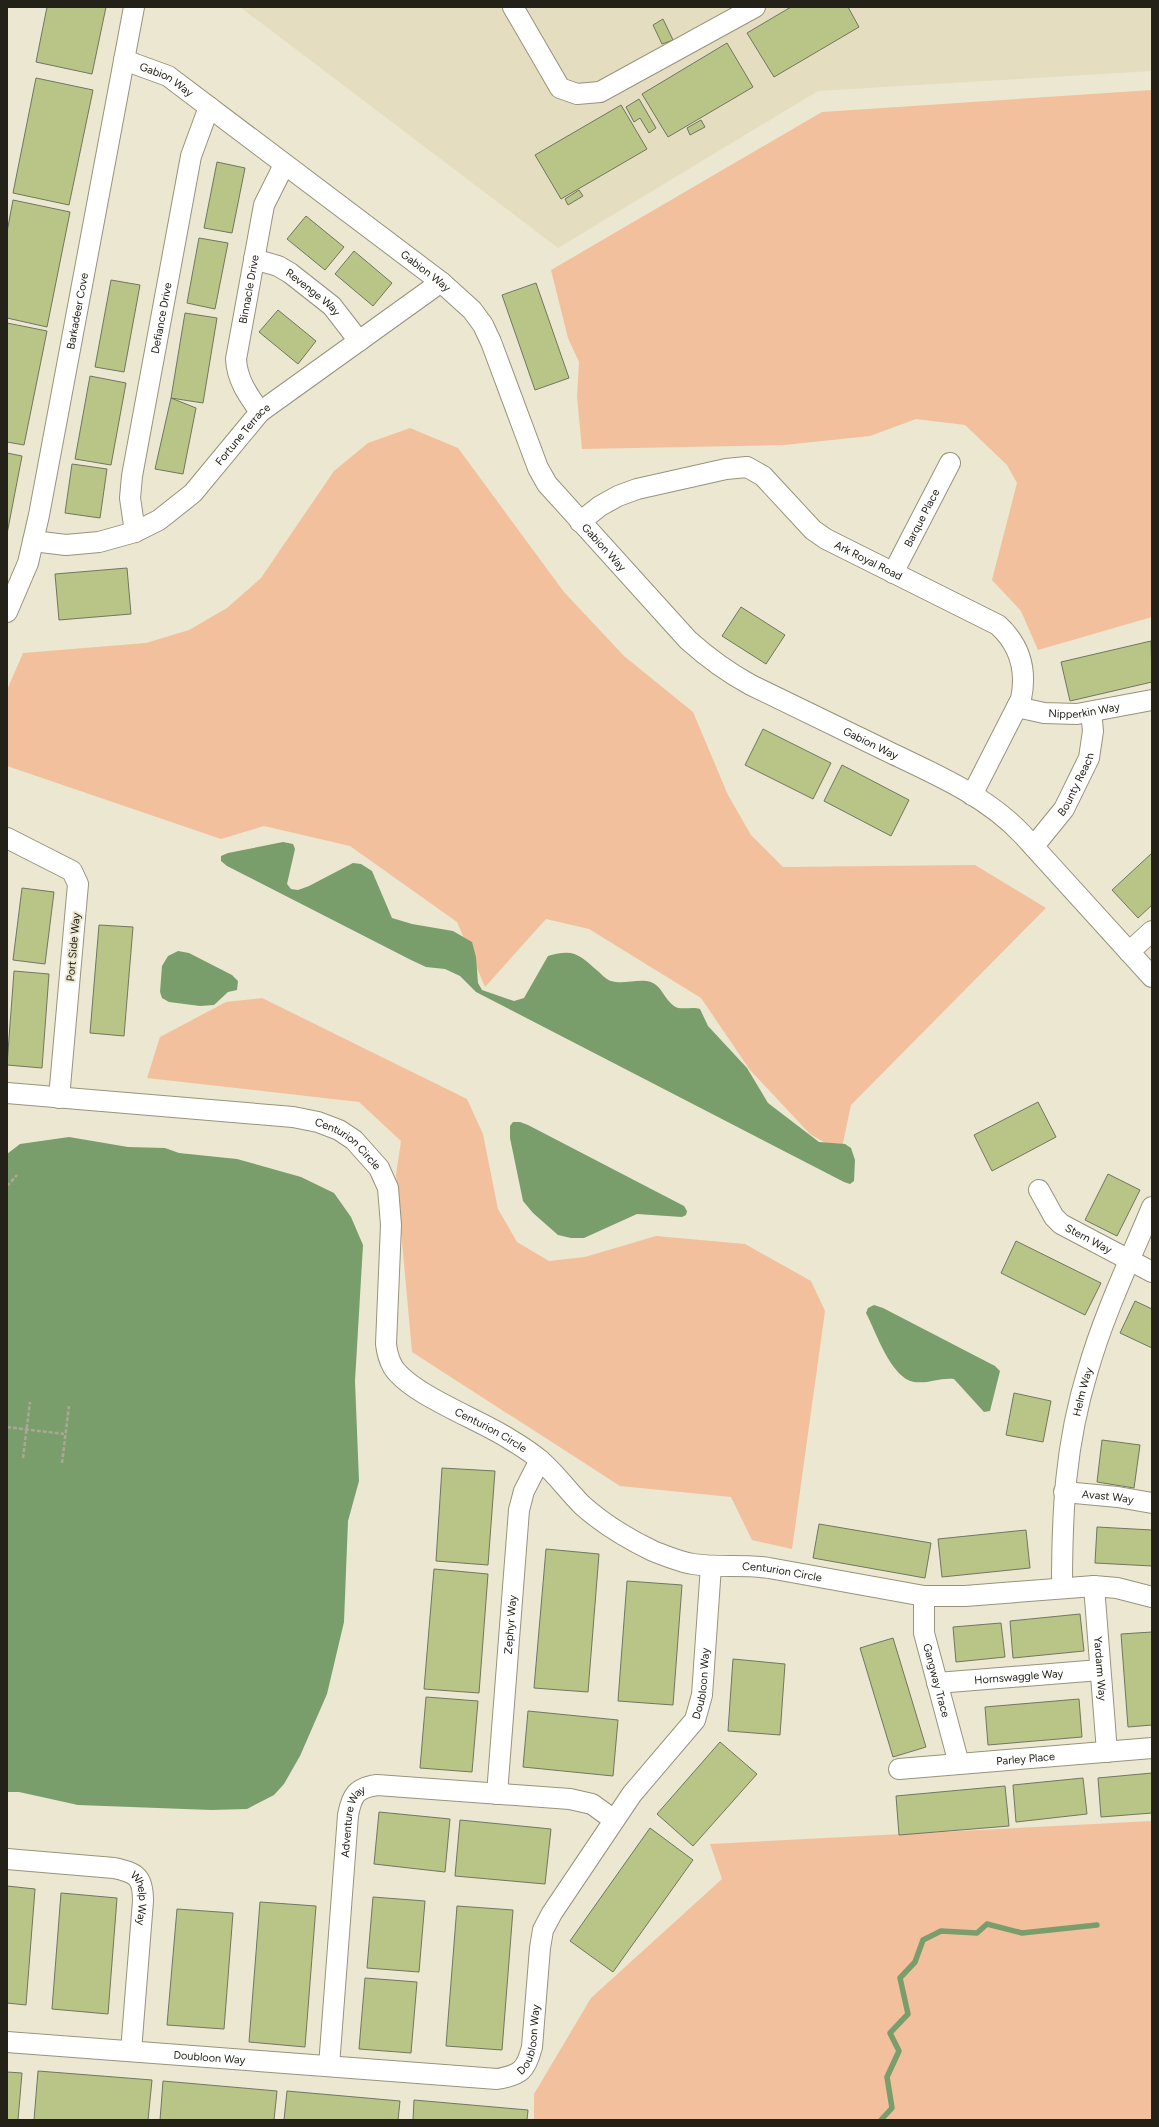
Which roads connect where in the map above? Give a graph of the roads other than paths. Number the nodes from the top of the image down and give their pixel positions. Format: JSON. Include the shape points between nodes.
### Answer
{"nodes":[{"id":1,"x":134,"y":7,"type":"edge"},
{"id":2,"x":513,"y":7,"type":"edge"},
{"id":3,"x":755,"y":7,"type":"edge"},
{"id":4,"x":124,"y":60,"type":"junction"},
{"id":5,"x":209,"y":107,"type":"junction"},
{"id":6,"x":284,"y":165,"type":"junction"},
{"id":7,"x":254,"y":259,"type":"junction"},
{"id":8,"x":441,"y":282,"type":"junction"},
{"id":9,"x":359,"y":342,"type":"junction"},
{"id":10,"x":260,"y":412,"type":"junction"},
{"id":11,"x":950,"y":463,"type":"dead end"},
{"id":12,"x":580,"y":522,"type":"junction"},
{"id":13,"x":135,"y":532,"type":"junction"},
{"id":14,"x":33,"y":541,"type":"junction"},
{"id":15,"x":893,"y":572,"type":"junction"},
{"id":16,"x":7,"y":612,"type":"edge"},
{"id":17,"x":1152,"y":700,"type":"edge"},
{"id":18,"x":1017,"y":708,"type":"junction"},
{"id":19,"x":1091,"y":712,"type":"junction"},
{"id":20,"x":972,"y":795,"type":"junction"},
{"id":21,"x":7,"y":838,"type":"edge"},
{"id":22,"x":1034,"y":846,"type":"junction"},
{"id":23,"x":1152,"y":931,"type":"edge"},
{"id":24,"x":1129,"y":952,"type":"junction"},
{"id":25,"x":1152,"y":977,"type":"edge"},
{"id":26,"x":7,"y":1093,"type":"edge"},
{"id":27,"x":59,"y":1098,"type":"junction"},
{"id":28,"x":1039,"y":1190,"type":"dead end"},
{"id":29,"x":1152,"y":1206,"type":"edge"},
{"id":30,"x":1130,"y":1260,"type":"junction"},
{"id":31,"x":1152,"y":1272,"type":"edge"},
{"id":32,"x":540,"y":1460,"type":"junction"},
{"id":33,"x":1064,"y":1492,"type":"junction"},
{"id":34,"x":1152,"y":1502,"type":"edge"},
{"id":35,"x":711,"y":1566,"type":"junction"},
{"id":36,"x":1094,"y":1586,"type":"junction"},
{"id":37,"x":1062,"y":1588,"type":"junction"},
{"id":38,"x":924,"y":1596,"type":"junction"},
{"id":39,"x":1152,"y":1597,"type":"edge"},
{"id":40,"x":1100,"y":1670,"type":"junction"},
{"id":41,"x":937,"y":1682,"type":"junction"},
{"id":42,"x":1152,"y":1748,"type":"edge"},
{"id":43,"x":1107,"y":1752,"type":"junction"},
{"id":44,"x":959,"y":1764,"type":"junction"},
{"id":45,"x":899,"y":1769,"type":"dead end"},
{"id":46,"x":497,"y":1794,"type":"junction"},
{"id":47,"x":614,"y":1820,"type":"junction"},
{"id":48,"x":7,"y":1859,"type":"edge"},
{"id":49,"x":7,"y":2042,"type":"edge"},
{"id":50,"x":131,"y":2051,"type":"junction"},
{"id":51,"x":329,"y":2066,"type":"junction"}],
"edges":[{"from":1,"to":4,"type":"street","name":"Barkadeer Cove"},
{"from":2,"to":3,"type":"street","via":[[560,88],[577,94],[600,92]]},
{"from":4,"to":5,"type":"street","name":"Gabion Way","via":[[168,76]]},
{"from":4,"to":14,"type":"street","name":"Barkadeer Cove"},
{"from":5,"to":6,"type":"street","name":"Gabion Way"},
{"from":5,"to":13,"type":"street","name":"Defiance Drive","via":[[191,156],[132,476],[130,498]]},
{"from":6,"to":7,"type":"street","name":"Binnacle Drive","via":[[264,205]]},
{"from":6,"to":8,"type":"street","name":"Gabion Way"},
{"from":7,"to":9,"type":"street","name":"Revenge Way","via":[[284,270],[326,301],[341,315]]},
{"from":7,"to":10,"type":"street","name":"Binnacle Drive","via":[[236,359],[237,372],[242,384]]},
{"from":8,"to":9,"type":"street","name":"Fortune Terrace"},
{"from":8,"to":12,"type":"street","name":"Gabion Way","via":[[472,310],[483,325],[538,468],[547,484]]},
{"from":9,"to":10,"type":"street","name":"Fortune Terrace"},
{"from":10,"to":13,"type":"street","name":"Fortune Terrace","via":[[193,493],[159,520]]},
{"from":11,"to":15,"type":"street","name":"Barque Place"},
{"from":12,"to":15,"type":"street","name":"Ark Royal Road","via":[[606,503],[637,489],[726,469],[747,467],[763,476],[813,530]]},
{"from":12,"to":20,"type":"street","name":"Gabion Way","via":[[688,640],[727,671]]},
{"from":13,"to":14,"type":"street","name":"Fortune Terrace","via":[[83,544],[66,545]]},
{"from":14,"to":16,"type":"street","name":"Barkadeer Cove","via":[[22,580]]},
{"from":15,"to":18,"type":"street","name":"Ark Royal Road","via":[[998,625],[1006,632],[1014,642],[1022,664],[1023,688]]},
{"from":17,"to":19,"type":"street","name":"Nipperkin Way"},
{"from":18,"to":19,"type":"street","name":"Nipperkin Way","via":[[1060,714]]},
{"from":18,"to":20,"type":"street","name":"Ark Royal Road"},
{"from":19,"to":22,"type":"street","name":"Bounty Reach","via":[[1093,731],[1089,758],[1064,809]]},
{"from":20,"to":22,"type":"street","name":"Gabion Way","via":[[1009,820]]},
{"from":21,"to":27,"type":"street","name":"Port Side Way","via":[[65,867],[76,876],[78,884]]},
{"from":22,"to":24,"type":"street","name":"Gabion Way"},
{"from":23,"to":24,"type":"street"},
{"from":24,"to":25,"type":"street","name":"Gabion Way"},
{"from":26,"to":27,"type":"street","name":"Centurion Circle"},
{"from":27,"to":32,"type":"street","name":"Centurion Circle","via":[[293,1117],[318,1122],[339,1130],[354,1140],[379,1168],[388,1188],[391,1224],[386,1344],[393,1367],[400,1376],[419,1390],[510,1439]]},
{"from":28,"to":30,"type":"street","name":"Stern Way","via":[[1054,1217],[1061,1224]]},
{"from":29,"to":30,"type":"street","name":"Helm Way"},
{"from":30,"to":31,"type":"street","name":"Stern Way"},
{"from":30,"to":33,"type":"street","name":"Helm Way","via":[[1088,1370],[1072,1440]]},
{"from":32,"to":35,"type":"street","name":"Centurion Circle","via":[[584,1506],[625,1537],[675,1560]]},
{"from":32,"to":46,"type":"street","name":"Zephyr Way","via":[[524,1491],[519,1510]]},
{"from":33,"to":34,"type":"street","name":"Avast Way"},
{"from":33,"to":37,"type":"street","name":"Helm Way"},
{"from":35,"to":38,"type":"street","name":"Centurion Circle","via":[[746,1565],[769,1568]]},
{"from":35,"to":47,"type":"street","name":"Doubloon Way","via":[[699,1709],[688,1730],[632,1794]]},
{"from":36,"to":37,"type":"street","name":"Centurion Circle"},
{"from":36,"to":39,"type":"street","name":"Centurion Circle","via":[[1117,1588]]},
{"from":36,"to":40,"type":"street","name":"Yardarm Way"},
{"from":37,"to":38,"type":"street","name":"Centurion Circle","via":[[965,1596]]},
{"from":38,"to":41,"type":"street","name":"Gangway Trace","via":[[924,1633]]},
{"from":40,"to":41,"type":"street","name":"Hornswaggle Way"},
{"from":40,"to":43,"type":"street","name":"Yardarm Way"},
{"from":41,"to":44,"type":"street","name":"Gangway Trace"},
{"from":42,"to":43,"type":"street","name":"Parley Place"},
{"from":43,"to":44,"type":"street","name":"Parley Place"},
{"from":44,"to":45,"type":"street","name":"Parley Place"},
{"from":46,"to":47,"type":"street","name":"Adventure Way","via":[[581,1801],[592,1804]]},
{"from":46,"to":51,"type":"street","name":"Adventure Way","via":[[377,1784],[366,1786],[356,1792],[350,1802],[348,1815]]},
{"from":47,"to":51,"type":"street","name":"Doubloon Way","via":[[543,1930],[532,2047],[522,2071],[498,2078]]},
{"from":48,"to":50,"type":"street","name":"Whelp Way","via":[[114,1868],[129,1871],[141,1882],[143,1901]]},
{"from":49,"to":50,"type":"street","name":"Doubloon Way"},
{"from":50,"to":51,"type":"street","name":"Doubloon Way"}]}
